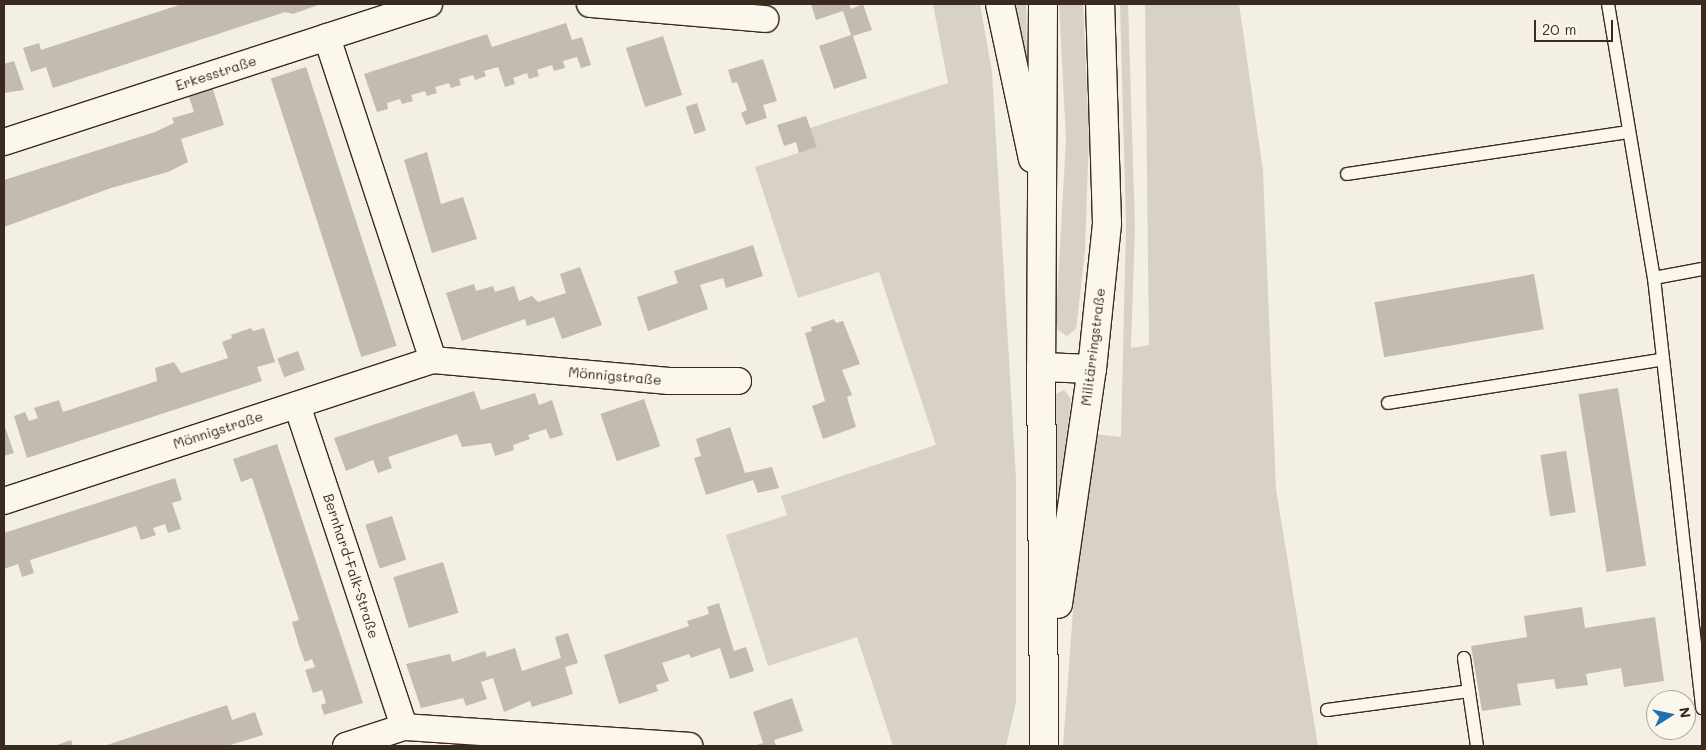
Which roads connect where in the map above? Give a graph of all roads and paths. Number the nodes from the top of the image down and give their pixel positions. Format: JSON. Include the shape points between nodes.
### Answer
{"nodes":[{"id":1,"x":429,"y":4,"type":"edge"},
{"id":2,"x":590,"y":4,"type":"edge"},
{"id":3,"x":1000,"y":4,"type":"edge"},
{"id":4,"x":1044,"y":4,"type":"edge"},
{"id":5,"x":1100,"y":4,"type":"edge"},
{"id":6,"x":1608,"y":4,"type":"edge"},
{"id":7,"x":765,"y":19,"type":"dead end"},
{"id":8,"x":327,"y":37,"type":"junction"},
{"id":9,"x":1628,"y":132,"type":"junction"},
{"id":10,"x":4,"y":142,"type":"edge"},
{"id":11,"x":1347,"y":174,"type":"dead end"},
{"id":12,"x":1043,"y":201,"type":"junction"},
{"id":13,"x":1702,"y":269,"type":"edge"},
{"id":14,"x":1654,"y":278,"type":"junction"},
{"id":15,"x":433,"y":360,"type":"junction"},
{"id":16,"x":1662,"y":360,"type":"junction"},
{"id":17,"x":1041,"y":367,"type":"junction"},
{"id":18,"x":1092,"y":369,"type":"junction"},
{"id":19,"x":738,"y":381,"type":"dead end"},
{"id":20,"x":1388,"y":403,"type":"dead end"},
{"id":21,"x":297,"y":404,"type":"junction"},
{"id":22,"x":4,"y":501,"type":"edge"},
{"id":23,"x":1464,"y":658,"type":"dead end"},
{"id":24,"x":1046,"y":687,"type":"junction"},
{"id":25,"x":1468,"y":691,"type":"junction"},
{"id":26,"x":1702,"y":708,"type":"edge"},
{"id":27,"x":1327,"y":710,"type":"dead end"},
{"id":28,"x":404,"y":727,"type":"junction"},
{"id":29,"x":346,"y":746,"type":"edge"},
{"id":30,"x":689,"y":746,"type":"edge"},
{"id":31,"x":1044,"y":746,"type":"edge"},
{"id":32,"x":1477,"y":746,"type":"edge"}],
"edges":[{"from":1,"to":8,"type":"street","name":"Erkesstraße"},
{"from":2,"to":7,"type":"street"},
{"from":3,"to":12,"type":"main road"},
{"from":4,"to":12,"type":"main road","name":"Militärringstraße"},
{"from":5,"to":18,"type":"main road","name":"Militärringstraße","via":[[1108,223]]},
{"from":6,"to":9,"type":"lane"},
{"from":8,"to":10,"type":"street","name":"Erkesstraße"},
{"from":8,"to":15,"type":"street"},
{"from":9,"to":11,"type":"lane"},
{"from":9,"to":14,"type":"lane"},
{"from":12,"to":17,"type":"main road","name":"Militärringstraße"},
{"from":13,"to":14,"type":"lane"},
{"from":14,"to":16,"type":"lane"},
{"from":15,"to":19,"type":"street","name":"Mönnigstraße","via":[[668,381]]},
{"from":15,"to":21,"type":"street","name":"Mönnigstraße"},
{"from":16,"to":20,"type":"lane"},
{"from":16,"to":26,"type":"lane"},
{"from":17,"to":18,"type":"main road"},
{"from":17,"to":24,"type":"main road","name":"Militärringstraße"},
{"from":18,"to":24,"type":"main road","name":"Militärringstraße"},
{"from":21,"to":22,"type":"street","name":"Mönnigstraße"},
{"from":21,"to":28,"type":"street","name":"Bernhard-Falk-Straße"},
{"from":23,"to":25,"type":"lane"},
{"from":24,"to":31,"type":"main road","name":"Militärringstraße"},
{"from":25,"to":27,"type":"lane"},
{"from":25,"to":32,"type":"lane"},
{"from":28,"to":29,"type":"street"},
{"from":28,"to":30,"type":"street"}]}
